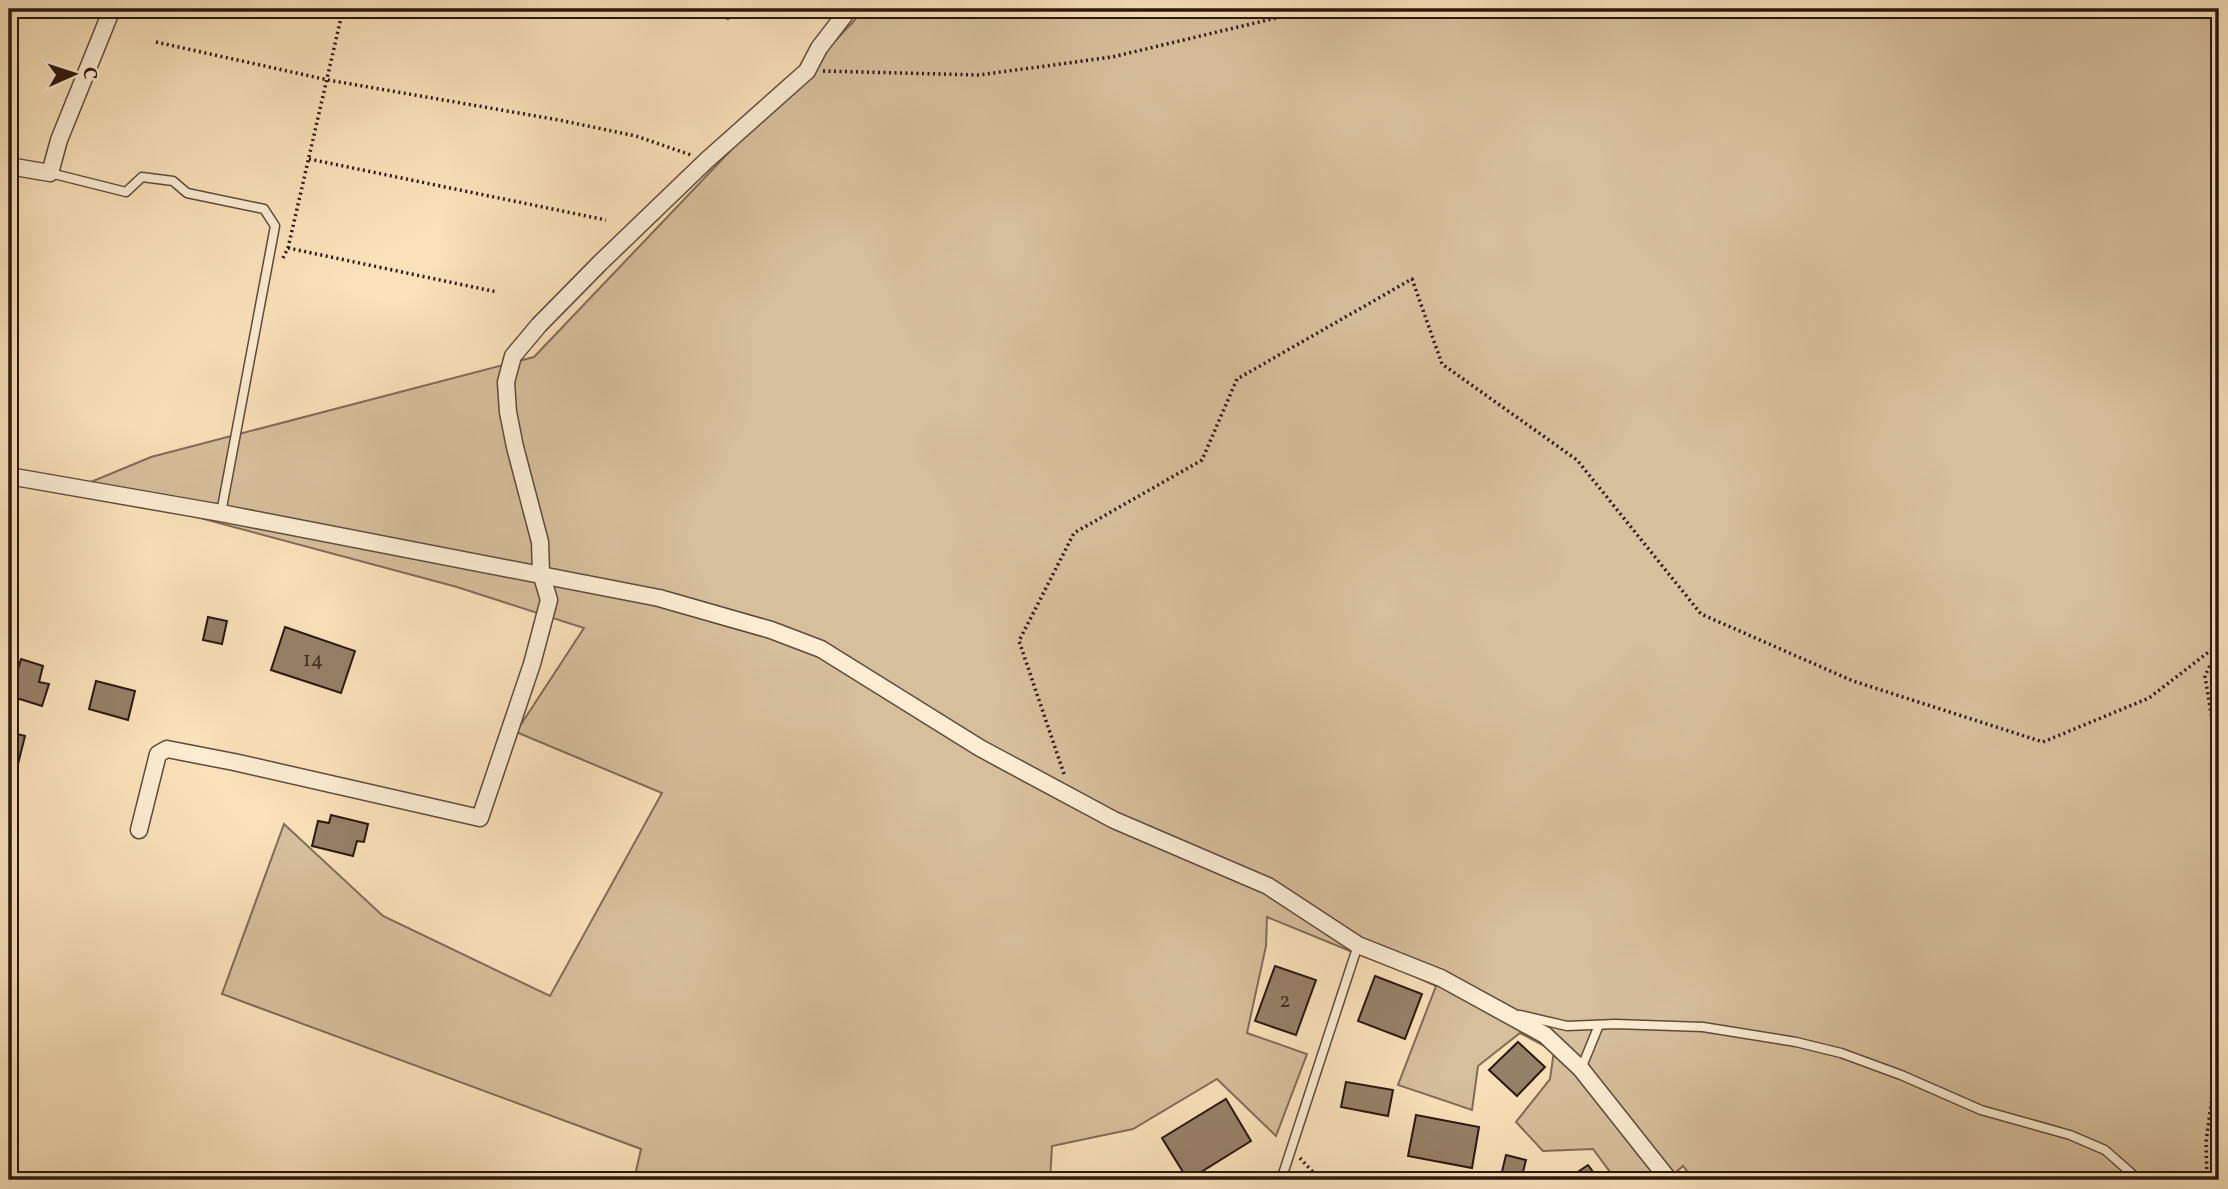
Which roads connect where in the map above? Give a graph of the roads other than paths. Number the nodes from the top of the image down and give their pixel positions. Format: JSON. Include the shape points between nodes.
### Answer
{"nodes":[{"id":1,"x":112,"y":9,"type":"edge"},
{"id":2,"x":849,"y":9,"type":"edge"},
{"id":3,"x":9,"y":166,"type":"edge"},
{"id":4,"x":50,"y":173,"type":"junction"},
{"id":5,"x":9,"y":475,"type":"edge"},
{"id":6,"x":221,"y":513,"type":"junction"},
{"id":7,"x":541,"y":573,"type":"junction"},
{"id":8,"x":139,"y":830,"type":"dead end"},
{"id":9,"x":1358,"y":945,"type":"junction"},
{"id":10,"x":1502,"y":1011,"type":"junction"},
{"id":11,"x":1599,"y":1024,"type":"junction"},
{"id":12,"x":1581,"y":1069,"type":"junction"},
{"id":13,"x":1281,"y":1180,"type":"edge"},
{"id":14,"x":1669,"y":1180,"type":"edge"},
{"id":15,"x":2138,"y":1180,"type":"edge"}],
"edges":[{"from":1,"to":4,"type":"street"},
{"from":2,"to":7,"type":"street","via":[[807,71],[600,263],[513,356],[506,382],[508,412],[540,542]]},
{"from":3,"to":4,"type":"street"},
{"from":4,"to":6,"type":"lane","via":[[127,192],[142,177],[173,181],[187,193],[264,209],[275,226]]},
{"from":5,"to":6,"type":"street"},
{"from":6,"to":7,"type":"street"},
{"from":7,"to":8,"type":"street","via":[[549,600],[480,818],[167,748],[158,754]]},
{"from":7,"to":9,"type":"street","via":[[673,601],[821,649],[980,748],[1114,820],[1268,886]]},
{"from":9,"to":10,"type":"street","via":[[1441,978]]},
{"from":9,"to":13,"type":"lane"},
{"from":10,"to":11,"type":"lane","via":[[1567,1026]]},
{"from":10,"to":12,"type":"street","via":[[1545,1035]]},
{"from":11,"to":12,"type":"lane"},
{"from":11,"to":15,"type":"lane","via":[[1703,1027],[1841,1053],[1981,1110],[2070,1135],[2105,1150]]},
{"from":12,"to":14,"type":"street"}]}
